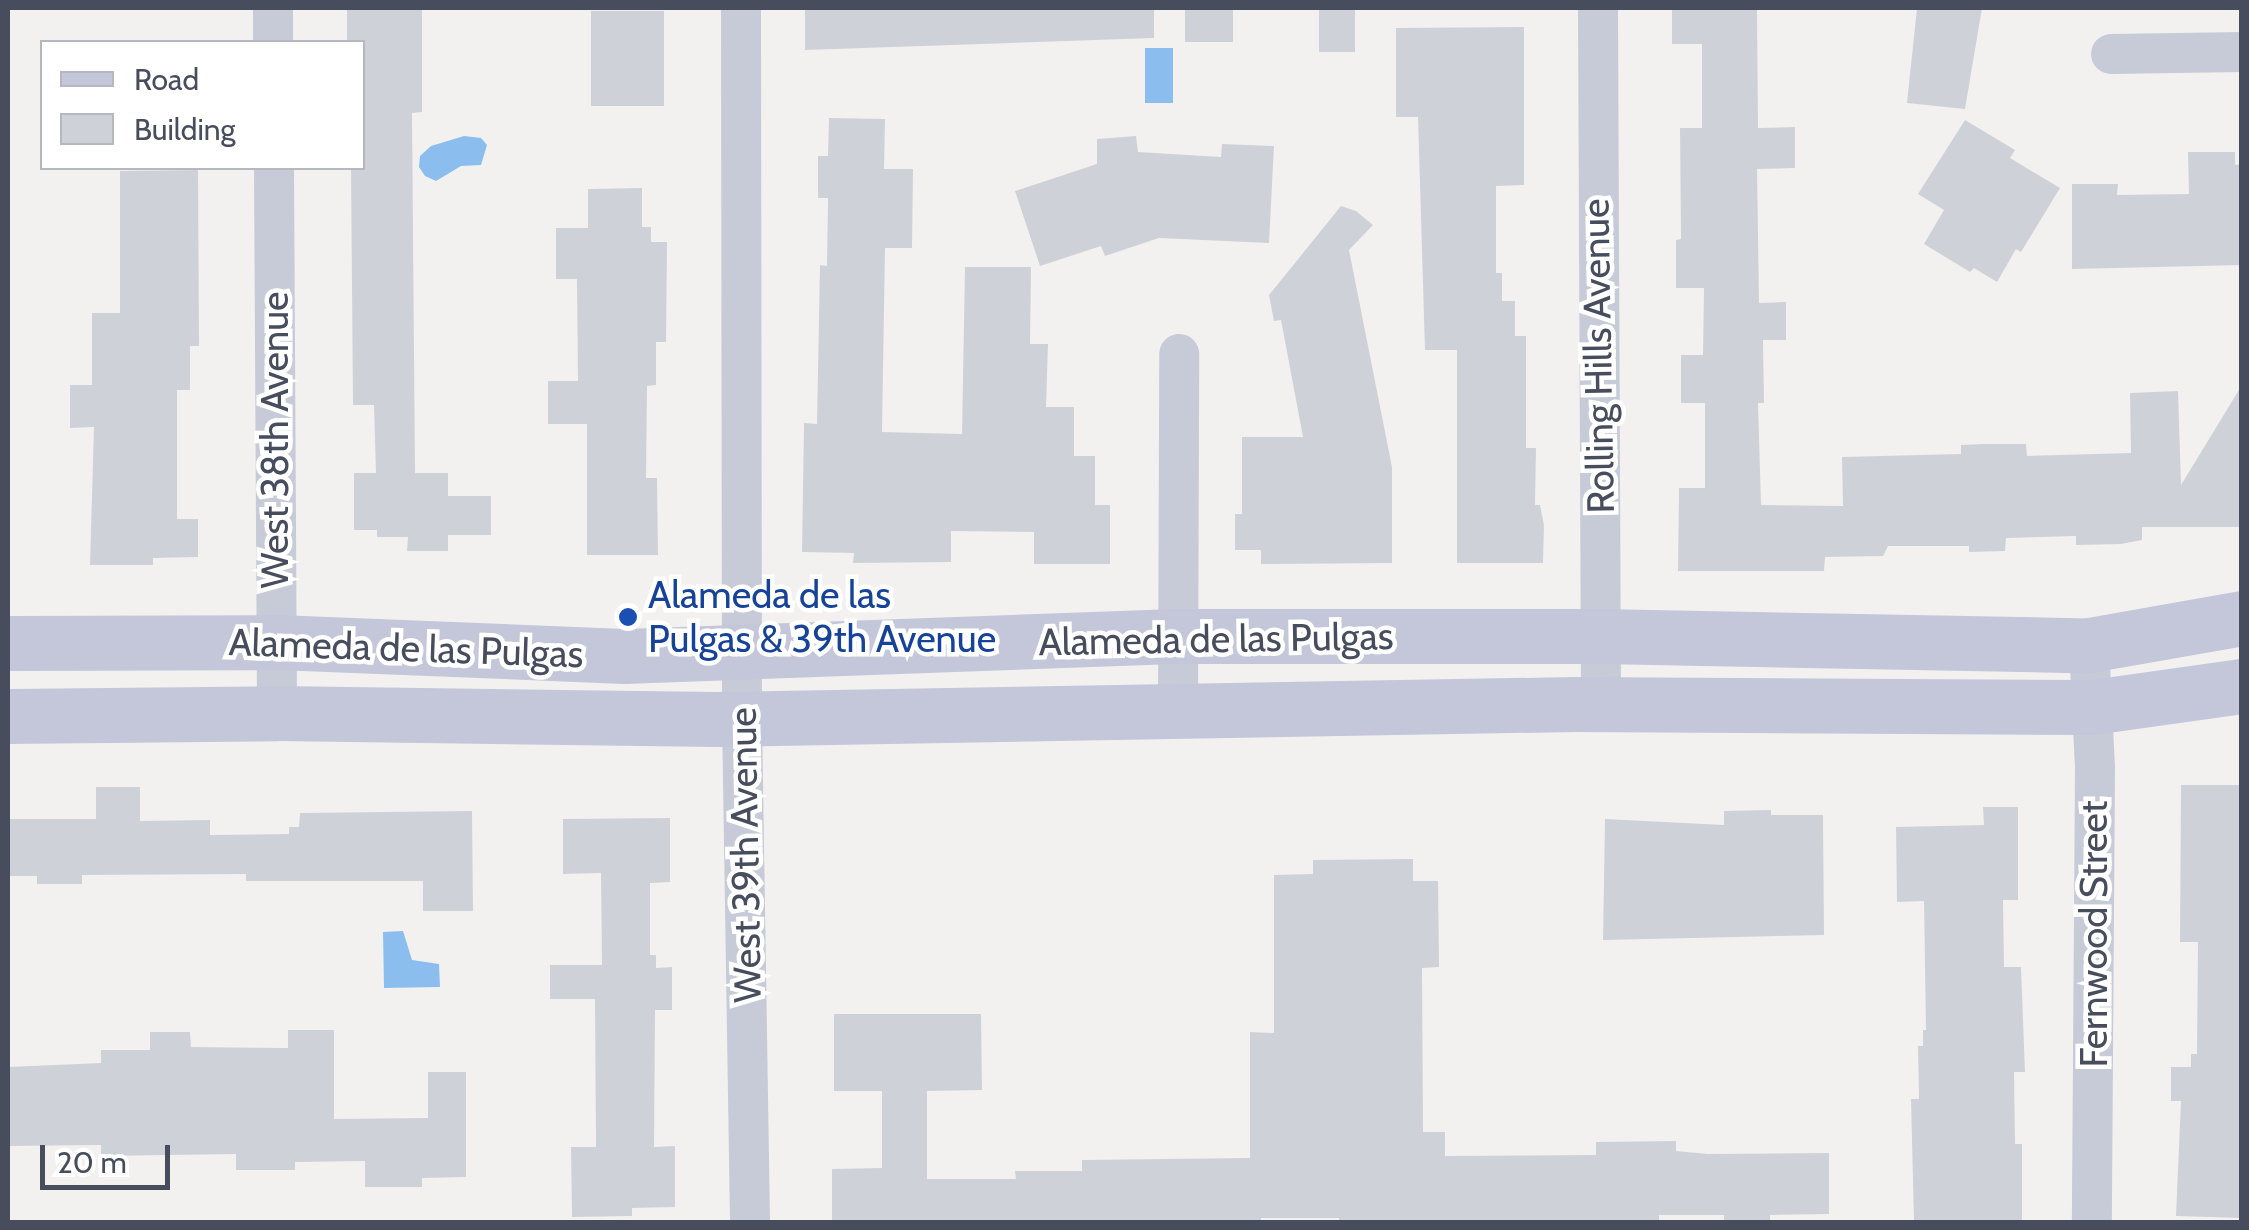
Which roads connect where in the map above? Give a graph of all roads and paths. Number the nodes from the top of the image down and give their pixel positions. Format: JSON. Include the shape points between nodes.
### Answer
{"nodes":[{"id":1,"x":273,"y":8,"type":"edge"},
{"id":2,"x":741,"y":8,"type":"edge"},
{"id":3,"x":1598,"y":8,"type":"edge"},
{"id":4,"x":273,"y":40,"type":"edge"},
{"id":5,"x":2242,"y":52,"type":"edge"},
{"id":6,"x":2111,"y":54,"type":"dead end"},
{"id":7,"x":274,"y":170,"type":"edge"},
{"id":8,"x":1178,"y":354,"type":"dead end"},
{"id":9,"x":2242,"y":618,"type":"edge"},
{"id":10,"x":1175,"y":636,"type":"junction"},
{"id":11,"x":1600,"y":636,"type":"junction"},
{"id":12,"x":276,"y":642,"type":"junction"},
{"id":13,"x":8,"y":643,"type":"edge"},
{"id":14,"x":2089,"y":646,"type":"junction"},
{"id":15,"x":743,"y":651,"type":"junction"},
{"id":16,"x":2242,"y":686,"type":"edge"},
{"id":17,"x":1601,"y":704,"type":"junction"},
{"id":18,"x":2092,"y":707,"type":"junction"},
{"id":19,"x":1178,"y":708,"type":"junction"},
{"id":20,"x":277,"y":712,"type":"junction"},
{"id":21,"x":8,"y":716,"type":"edge"},
{"id":22,"x":742,"y":718,"type":"junction"},
{"id":23,"x":750,"y":1222,"type":"edge"},
{"id":24,"x":2092,"y":1222,"type":"edge"}],
"edges":[{"from":1,"to":4,"type":"street"},
{"from":2,"to":15,"type":"street","name":"West 39th Avenue"},
{"from":3,"to":11,"type":"street","name":"Rolling Hills Avenue"},
{"from":5,"to":6,"type":"street"},
{"from":7,"to":12,"type":"street","name":"West 38th Avenue"},
{"from":8,"to":10,"type":"street"},
{"from":9,"to":14,"type":"main road","name":"Alameda de las Pulgas"},
{"from":10,"to":11,"type":"main road","name":"Alameda de las Pulgas"},
{"from":10,"to":15,"type":"main road","name":"Alameda de las Pulgas"},
{"from":10,"to":19,"type":"street"},
{"from":11,"to":14,"type":"main road","name":"Alameda de las Pulgas"},
{"from":11,"to":17,"type":"street","name":"Rolling Hills Avenue"},
{"from":12,"to":13,"type":"main road","name":"Alameda de las Pulgas"},
{"from":12,"to":15,"type":"main road","name":"Alameda de las Pulgas","via":[[624,656]]},
{"from":12,"to":20,"type":"street","name":"West 38th Avenue"},
{"from":14,"to":18,"type":"street","name":"Fernwood Street"},
{"from":15,"to":22,"type":"street","name":"West 39th Avenue"},
{"from":16,"to":18,"type":"main road","name":"Alameda de las Pulgas"},
{"from":17,"to":18,"type":"main road","name":"Alameda de las Pulgas"},
{"from":17,"to":19,"type":"main road","name":"Alameda de las Pulgas"},
{"from":18,"to":24,"type":"street","name":"Fernwood Street"},
{"from":19,"to":22,"type":"main road","name":"Alameda de las Pulgas"},
{"from":20,"to":21,"type":"main road","name":"Alameda de las Pulgas"},
{"from":20,"to":22,"type":"main road","name":"Alameda de las Pulgas"},
{"from":22,"to":23,"type":"street","name":"West 39th Avenue"}]}
